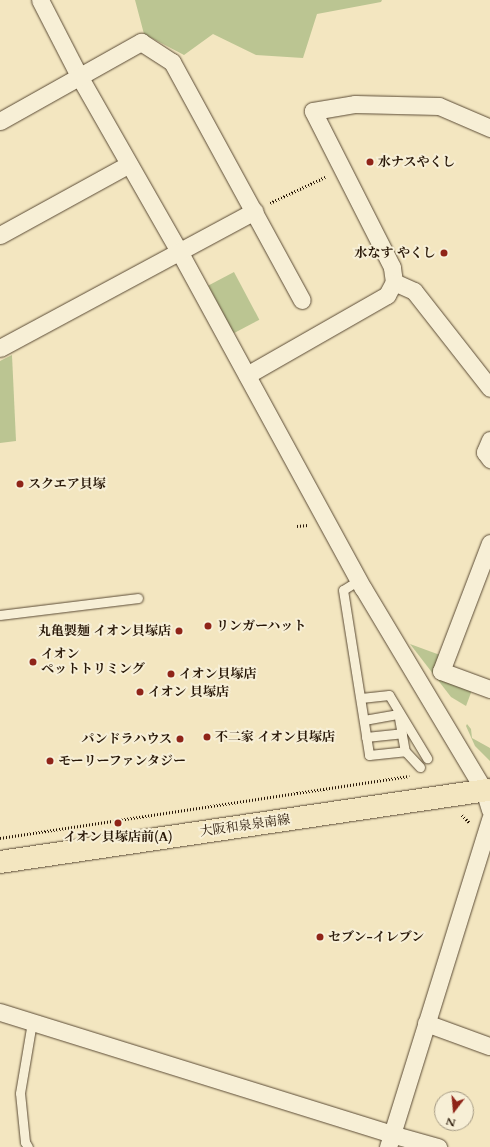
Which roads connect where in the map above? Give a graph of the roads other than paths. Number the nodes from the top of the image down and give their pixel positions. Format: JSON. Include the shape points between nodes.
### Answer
{"nodes":[{"id":1,"x":40,"y":0,"type":"edge"},
{"id":2,"x":79,"y":76,"type":"junction"},
{"id":3,"x":0,"y":121,"type":"edge"},
{"id":4,"x":490,"y":128,"type":"edge"},
{"id":5,"x":129,"y":164,"type":"junction"},
{"id":6,"x":254,"y":211,"type":"junction"},
{"id":7,"x":0,"y":234,"type":"edge"},
{"id":8,"x":179,"y":251,"type":"junction"},
{"id":9,"x":394,"y":282,"type":"junction"},
{"id":10,"x":302,"y":300,"type":"dead end"},
{"id":11,"x":0,"y":348,"type":"edge"},
{"id":12,"x":247,"y":375,"type":"junction"},
{"id":13,"x":490,"y":388,"type":"edge"},
{"id":14,"x":490,"y":440,"type":"edge"},
{"id":15,"x":490,"y":459,"type":"edge"},
{"id":16,"x":490,"y":543,"type":"edge"},
{"id":17,"x":351,"y":585,"type":"dead end"},
{"id":18,"x":138,"y":598,"type":"dead end"},
{"id":19,"x":0,"y":615,"type":"edge"},
{"id":20,"x":490,"y":689,"type":"edge"},
{"id":21,"x":361,"y":698,"type":"junction"},
{"id":22,"x":398,"y":712,"type":"junction"},
{"id":23,"x":364,"y":720,"type":"junction"},
{"id":24,"x":402,"y":733,"type":"junction"},
{"id":25,"x":366,"y":737,"type":"junction"},
{"id":26,"x":405,"y":751,"type":"junction"},
{"id":27,"x":427,"y":758,"type":"dead end"},
{"id":28,"x":419,"y":771,"type":"road end"},
{"id":29,"x":488,"y":797,"type":"edge"},
{"id":30,"x":490,"y":820,"type":"edge"},
{"id":31,"x":0,"y":862,"type":"edge"},
{"id":32,"x":0,"y":1012,"type":"edge"},
{"id":33,"x":32,"y":1022,"type":"junction"},
{"id":34,"x":426,"y":1023,"type":"junction"},
{"id":35,"x":489,"y":1046,"type":"dead end"},
{"id":36,"x":390,"y":1141,"type":"edge"},
{"id":37,"x":28,"y":1147,"type":"edge"},
{"id":38,"x":438,"y":1147,"type":"edge"}],
"edges":[{"from":1,"to":2,"type":"street"},
{"from":2,"to":3,"type":"street"},
{"from":2,"to":5,"type":"street"},
{"from":2,"to":6,"type":"street","via":[[141,42],[172,62]]},
{"from":4,"to":9,"type":"street","via":[[439,106],[355,104],[313,112],[392,267]]},
{"from":5,"to":7,"type":"street"},
{"from":5,"to":8,"type":"street"},
{"from":6,"to":8,"type":"street"},
{"from":6,"to":10,"type":"street"},
{"from":8,"to":11,"type":"street"},
{"from":8,"to":12,"type":"street"},
{"from":9,"to":12,"type":"street","via":[[387,295]]},
{"from":9,"to":13,"type":"street","via":[[414,291]]},
{"from":12,"to":29,"type":"street","via":[[363,588]]},
{"from":14,"to":15,"type":"street","via":[[485,452]]},
{"from":16,"to":20,"type":"street","via":[[441,671]]},
{"from":17,"to":21,"type":"lane","via":[[343,590]]},
{"from":18,"to":19,"type":"lane"},
{"from":21,"to":22,"type":"lane","via":[[389,695]]},
{"from":21,"to":23,"type":"lane"},
{"from":22,"to":23,"type":"lane"},
{"from":22,"to":24,"type":"lane"},
{"from":22,"to":27,"type":"lane"},
{"from":23,"to":25,"type":"lane"},
{"from":24,"to":25,"type":"lane"},
{"from":24,"to":26,"type":"lane"},
{"from":25,"to":26,"type":"lane","via":[[368,755]]},
{"from":26,"to":28,"type":"lane"},
{"from":29,"to":31,"type":"main road","name":"大阪和泉泉南線"},
{"from":30,"to":34,"type":"street"},
{"from":32,"to":33,"type":"street"},
{"from":33,"to":36,"type":"street"},
{"from":33,"to":37,"type":"lane","via":[[20,1092],[25,1142]]},
{"from":34,"to":35,"type":"street"},
{"from":34,"to":36,"type":"street"},
{"from":36,"to":38,"type":"street"}]}
